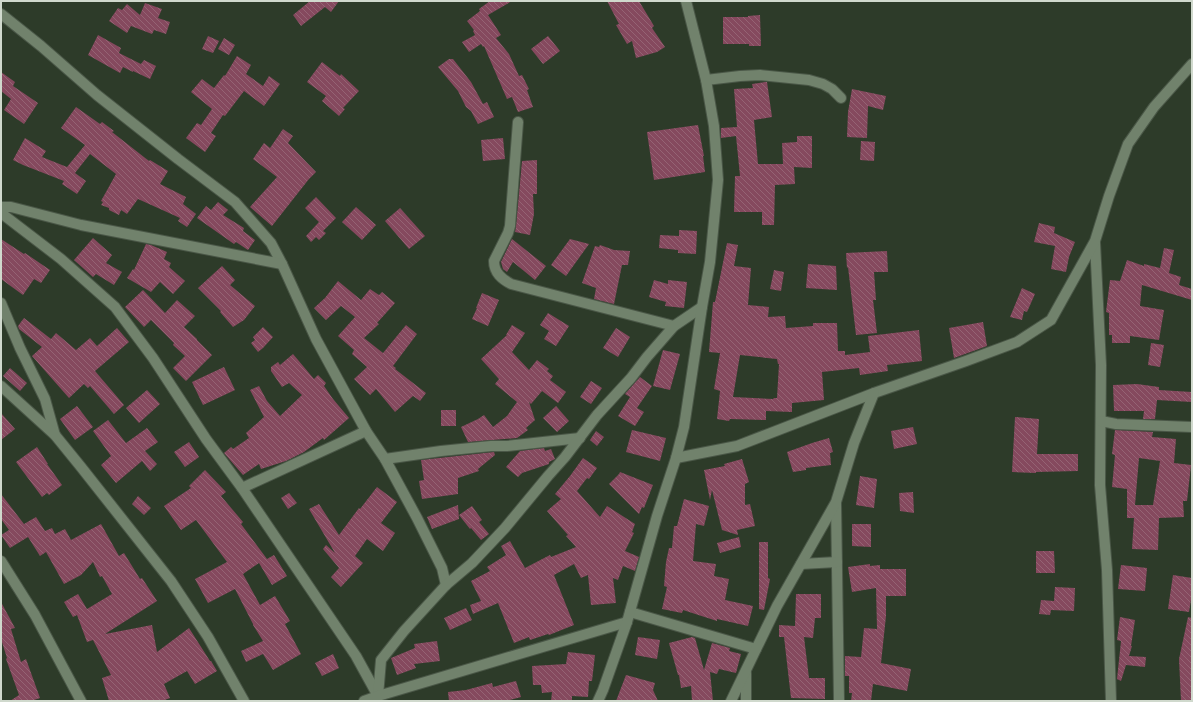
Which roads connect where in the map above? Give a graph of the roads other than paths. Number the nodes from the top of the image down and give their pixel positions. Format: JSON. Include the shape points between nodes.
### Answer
{"nodes":[{"id":1,"x":686,"y":1,"type":"edge"},
{"id":2,"x":1,"y":14,"type":"edge"},
{"id":3,"x":1192,"y":64,"type":"edge"},
{"id":4,"x":706,"y":80,"type":"junction"},
{"id":5,"x":841,"y":98,"type":"dead end"},
{"id":6,"x":518,"y":122,"type":"dead end"},
{"id":7,"x":1,"y":207,"type":"edge"},
{"id":8,"x":1,"y":213,"type":"edge"},
{"id":9,"x":1095,"y":241,"type":"junction"},
{"id":10,"x":282,"y":264,"type":"junction"},
{"id":11,"x":1,"y":303,"type":"edge"},
{"id":12,"x":702,"y":307,"type":"junction"},
{"id":13,"x":674,"y":326,"type":"junction"},
{"id":14,"x":1,"y":386,"type":"edge"},
{"id":15,"x":874,"y":393,"type":"junction"},
{"id":16,"x":1101,"y":421,"type":"junction"},
{"id":17,"x":1192,"y":427,"type":"edge"},
{"id":18,"x":366,"y":431,"type":"junction"},
{"id":19,"x":55,"y":435,"type":"junction"},
{"id":20,"x":580,"y":438,"type":"junction"},
{"id":21,"x":676,"y":458,"type":"junction"},
{"id":22,"x":385,"y":459,"type":"junction"},
{"id":23,"x":242,"y":488,"type":"junction"},
{"id":24,"x":836,"y":502,"type":"junction"},
{"id":25,"x":1,"y":561,"type":"edge"},
{"id":26,"x":837,"y":562,"type":"junction"},
{"id":27,"x":801,"y":564,"type":"junction"},
{"id":28,"x":446,"y":585,"type":"junction"},
{"id":29,"x":628,"y":617,"type":"junction"},
{"id":30,"x":756,"y":649,"type":"junction"},
{"id":31,"x":746,"y":670,"type":"junction"},
{"id":32,"x":378,"y":696,"type":"junction"},
{"id":33,"x":81,"y":701,"type":"edge"},
{"id":34,"x":244,"y":701,"type":"edge"},
{"id":35,"x":364,"y":701,"type":"edge"},
{"id":36,"x":598,"y":701,"type":"edge"},
{"id":37,"x":731,"y":701,"type":"edge"},
{"id":38,"x":746,"y":701,"type":"edge"},
{"id":39,"x":839,"y":701,"type":"edge"},
{"id":40,"x":1111,"y":701,"type":"edge"}],
"edges":[{"from":1,"to":4,"type":"street"},
{"from":2,"to":10,"type":"street","via":[[97,95],[235,202],[271,243]]},
{"from":3,"to":9,"type":"street","via":[[1154,107],[1128,144]]},
{"from":4,"to":5,"type":"street","via":[[760,75],[809,80],[832,89]]},
{"from":4,"to":12,"type":"street","via":[[714,126],[718,180],[710,262]]},
{"from":6,"to":13,"type":"street","via":[[510,226],[494,261],[497,272],[511,284]]},
{"from":7,"to":10,"type":"street"},
{"from":8,"to":23,"type":"street","via":[[61,259],[115,307]]},
{"from":9,"to":15,"type":"street","via":[[1051,320],[1017,342]]},
{"from":9,"to":16,"type":"street"},
{"from":10,"to":18,"type":"street","via":[[316,339]]},
{"from":11,"to":19,"type":"street","via":[[44,399]]},
{"from":12,"to":13,"type":"street"},
{"from":12,"to":21,"type":"street","via":[[684,427]]},
{"from":13,"to":20,"type":"street"},
{"from":14,"to":19,"type":"street"},
{"from":15,"to":21,"type":"street","via":[[737,446]]},
{"from":15,"to":24,"type":"street","via":[[854,443]]},
{"from":16,"to":17,"type":"street","via":[[1116,424]]},
{"from":16,"to":40,"type":"street","via":[[1100,485],[1107,570]]},
{"from":18,"to":22,"type":"street"},
{"from":18,"to":23,"type":"street"},
{"from":19,"to":34,"type":"street","via":[[171,581],[208,636]]},
{"from":20,"to":22,"type":"street"},
{"from":20,"to":28,"type":"street","via":[[505,528],[472,563]]},
{"from":21,"to":29,"type":"street"},
{"from":22,"to":28,"type":"street","via":[[442,568]]},
{"from":23,"to":32,"type":"street","via":[[356,656]]},
{"from":24,"to":26,"type":"street"},
{"from":24,"to":27,"type":"street"},
{"from":25,"to":33,"type":"street","via":[[35,615]]},
{"from":26,"to":27,"type":"street"},
{"from":26,"to":39,"type":"street"},
{"from":27,"to":30,"type":"street"},
{"from":28,"to":32,"type":"street","via":[[381,660]]},
{"from":29,"to":30,"type":"street"},
{"from":29,"to":32,"type":"street"},
{"from":29,"to":36,"type":"street"},
{"from":30,"to":31,"type":"street"},
{"from":31,"to":37,"type":"street"},
{"from":31,"to":38,"type":"street"},
{"from":32,"to":35,"type":"street"}]}
